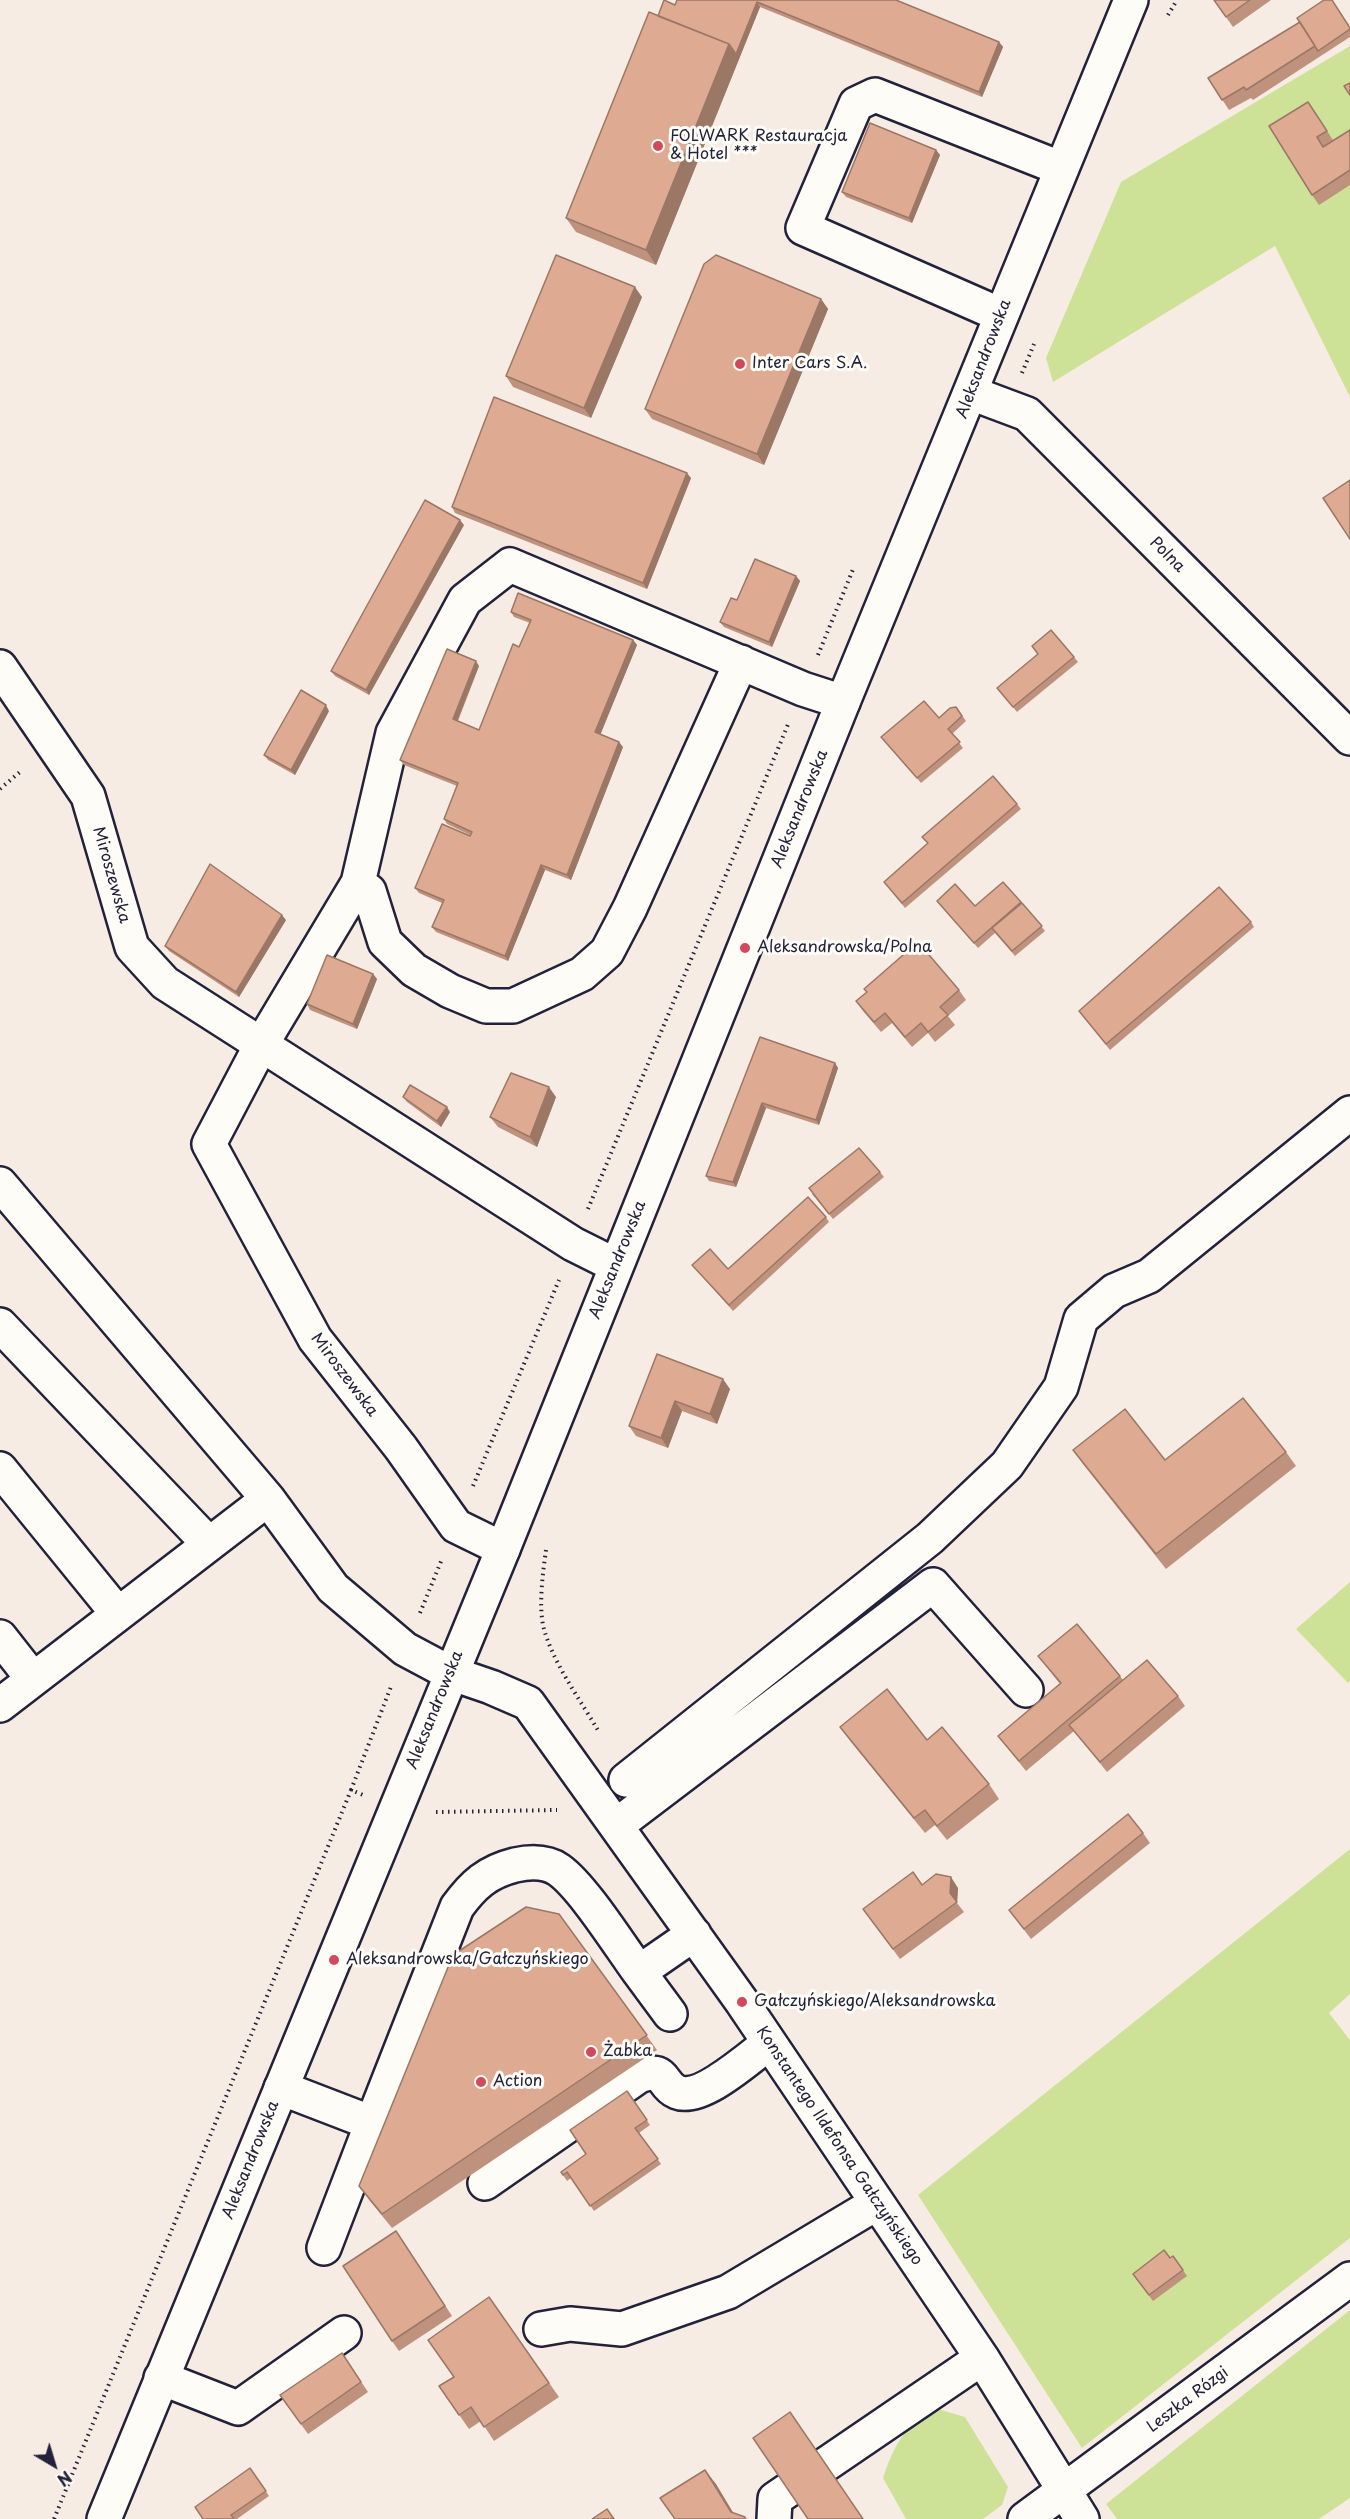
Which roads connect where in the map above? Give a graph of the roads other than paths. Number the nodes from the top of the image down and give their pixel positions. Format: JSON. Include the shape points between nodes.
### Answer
{"nodes":[{"id":1,"x":1131,"y":0,"type":"edge"},
{"id":2,"x":1060,"y":168,"type":"junction"},
{"id":3,"x":1001,"y":315,"type":"junction"},
{"id":4,"x":972,"y":393,"type":"junction"},
{"id":5,"x":741,"y":662,"type":"junction"},
{"id":6,"x":0,"y":667,"type":"edge"},
{"id":7,"x":843,"y":702,"type":"junction"},
{"id":8,"x":1350,"y":738,"type":"edge"},
{"id":9,"x":358,"y":883,"type":"junction"},
{"id":10,"x":261,"y":1045,"type":"junction"},
{"id":11,"x":1350,"y":1113,"type":"edge"},
{"id":12,"x":0,"y":1184,"type":"edge"},
{"id":13,"x":615,"y":1265,"type":"junction"},
{"id":14,"x":0,"y":1325,"type":"edge"},
{"id":15,"x":0,"y":1469,"type":"edge"},
{"id":16,"x":268,"y":1499,"type":"junction"},
{"id":17,"x":209,"y":1544,"type":"junction"},
{"id":18,"x":503,"y":1548,"type":"junction"},
{"id":19,"x":118,"y":1614,"type":"junction"},
{"id":20,"x":0,"y":1637,"type":"edge"},
{"id":21,"x":450,"y":1674,"type":"junction"},
{"id":22,"x":33,"y":1679,"type":"junction"},
{"id":23,"x":1026,"y":1690,"type":"dead end"},
{"id":24,"x":0,"y":1705,"type":"edge"},
{"id":25,"x":626,"y":1780,"type":"road end"},
{"id":26,"x":617,"y":1825,"type":"junction"},
{"id":27,"x":694,"y":1934,"type":"junction"},
{"id":28,"x":639,"y":1972,"type":"junction"},
{"id":29,"x":670,"y":2014,"type":"dead end"},
{"id":30,"x":769,"y":2043,"type":"junction"},
{"id":31,"x":281,"y":2088,"type":"junction"},
{"id":32,"x":372,"y":2123,"type":"junction"},
{"id":33,"x":485,"y":2183,"type":"dead end"},
{"id":34,"x":877,"y":2203,"type":"junction"},
{"id":35,"x":324,"y":2248,"type":"dead end"},
{"id":36,"x":1350,"y":2279,"type":"edge"},
{"id":37,"x":541,"y":2329,"type":"dead end"},
{"id":38,"x":344,"y":2333,"type":"dead end"},
{"id":39,"x":982,"y":2358,"type":"junction"},
{"id":40,"x":161,"y":2378,"type":"junction"},
{"id":41,"x":1074,"y":2505,"type":"edge"},
{"id":42,"x":104,"y":2519,"type":"edge"},
{"id":43,"x":774,"y":2519,"type":"edge"},
{"id":44,"x":1025,"y":2519,"type":"edge"}],
"edges":[{"from":1,"to":2,"type":"street","name":"Aleksandrowska"},
{"from":2,"to":3,"type":"street","name":"Aleksandrowska"},
{"from":2,"to":3,"type":"street","via":[[875,94],[856,104],[803,228]]},
{"from":3,"to":4,"type":"street","name":"Aleksandrowska"},
{"from":4,"to":7,"type":"street","name":"Aleksandrowska"},
{"from":4,"to":8,"type":"street","name":"Polna","via":[[1028,414]]},
{"from":5,"to":7,"type":"street"},
{"from":5,"to":9,"type":"street","via":[[510,565],[465,600],[393,733]]},
{"from":5,"to":9,"type":"street","via":[[630,908],[607,952],[582,974],[513,1005],[486,1006],[414,970],[385,942],[369,891]]},
{"from":6,"to":10,"type":"street","name":"Miroszewska","via":[[88,796],[132,947],[165,983]]},
{"from":7,"to":13,"type":"street","name":"Aleksandrowska"},
{"from":9,"to":10,"type":"street"},
{"from":10,"to":13,"type":"street","name":"Miroszewska","via":[[573,1245]]},
{"from":10,"to":18,"type":"street","name":"Miroszewska","via":[[209,1144],[315,1339],[401,1448],[456,1526]]},
{"from":11,"to":25,"type":"street","via":[[1149,1276],[1114,1291],[1081,1319],[1061,1387],[1007,1465],[930,1538]]},
{"from":12,"to":16,"type":"street","name":"Konstantego Ildefonsa Gałczyńskiego"},
{"from":13,"to":18,"type":"street","name":"Aleksandrowska"},
{"from":14,"to":17,"type":"street"},
{"from":15,"to":19,"type":"street"},
{"from":16,"to":17,"type":"street"},
{"from":16,"to":21,"type":"street","name":"Konstantego Ildefonsa Gałczyńskiego","via":[[333,1588],[405,1649]]},
{"from":17,"to":19,"type":"street"},
{"from":18,"to":21,"type":"street","name":"Aleksandrowska"},
{"from":19,"to":22,"type":"street"},
{"from":20,"to":22,"type":"street"},
{"from":21,"to":26,"type":"street","name":"Konstantego Ildefonsa Gałczyńskiego","via":[[528,1703]]},
{"from":21,"to":31,"type":"street","name":"Aleksandrowska"},
{"from":22,"to":24,"type":"street"},
{"from":23,"to":26,"type":"street","via":[[933,1585]]},
{"from":26,"to":27,"type":"street","name":"Konstantego Ildefonsa Gałczyńskiego"},
{"from":27,"to":28,"type":"street"},
{"from":27,"to":30,"type":"street","name":"Konstantego Ildefonsa Gałczyńskiego"},
{"from":28,"to":29,"type":"street"},
{"from":28,"to":32,"type":"street","via":[[572,1881],[557,1868],[530,1861],[500,1869],[475,1883],[457,1907]]},
{"from":30,"to":33,"type":"street","via":[[702,2090],[688,2094],[676,2091],[661,2074],[639,2076]]},
{"from":30,"to":34,"type":"street","name":"Konstantego Ildefonsa Gałczyńskiego"},
{"from":31,"to":32,"type":"street"},
{"from":31,"to":40,"type":"street","name":"Aleksandrowska"},
{"from":32,"to":35,"type":"street"},
{"from":34,"to":37,"type":"street","via":[[728,2292],[622,2329],[570,2324]]},
{"from":34,"to":39,"type":"street","name":"Konstantego Ildefonsa Gałczyńskiego"},
{"from":36,"to":41,"type":"street","name":"Leszka Rózgi"},
{"from":38,"to":40,"type":"street","via":[[238,2408]]},
{"from":39,"to":41,"type":"street","name":"Konstantego Ildefonsa Gałczyńskiego"},
{"from":39,"to":43,"type":"street","via":[[775,2499]]},
{"from":40,"to":42,"type":"street","name":"Aleksandrowska"},
{"from":41,"to":44,"type":"street","name":"Leszka Rózgi"}]}
